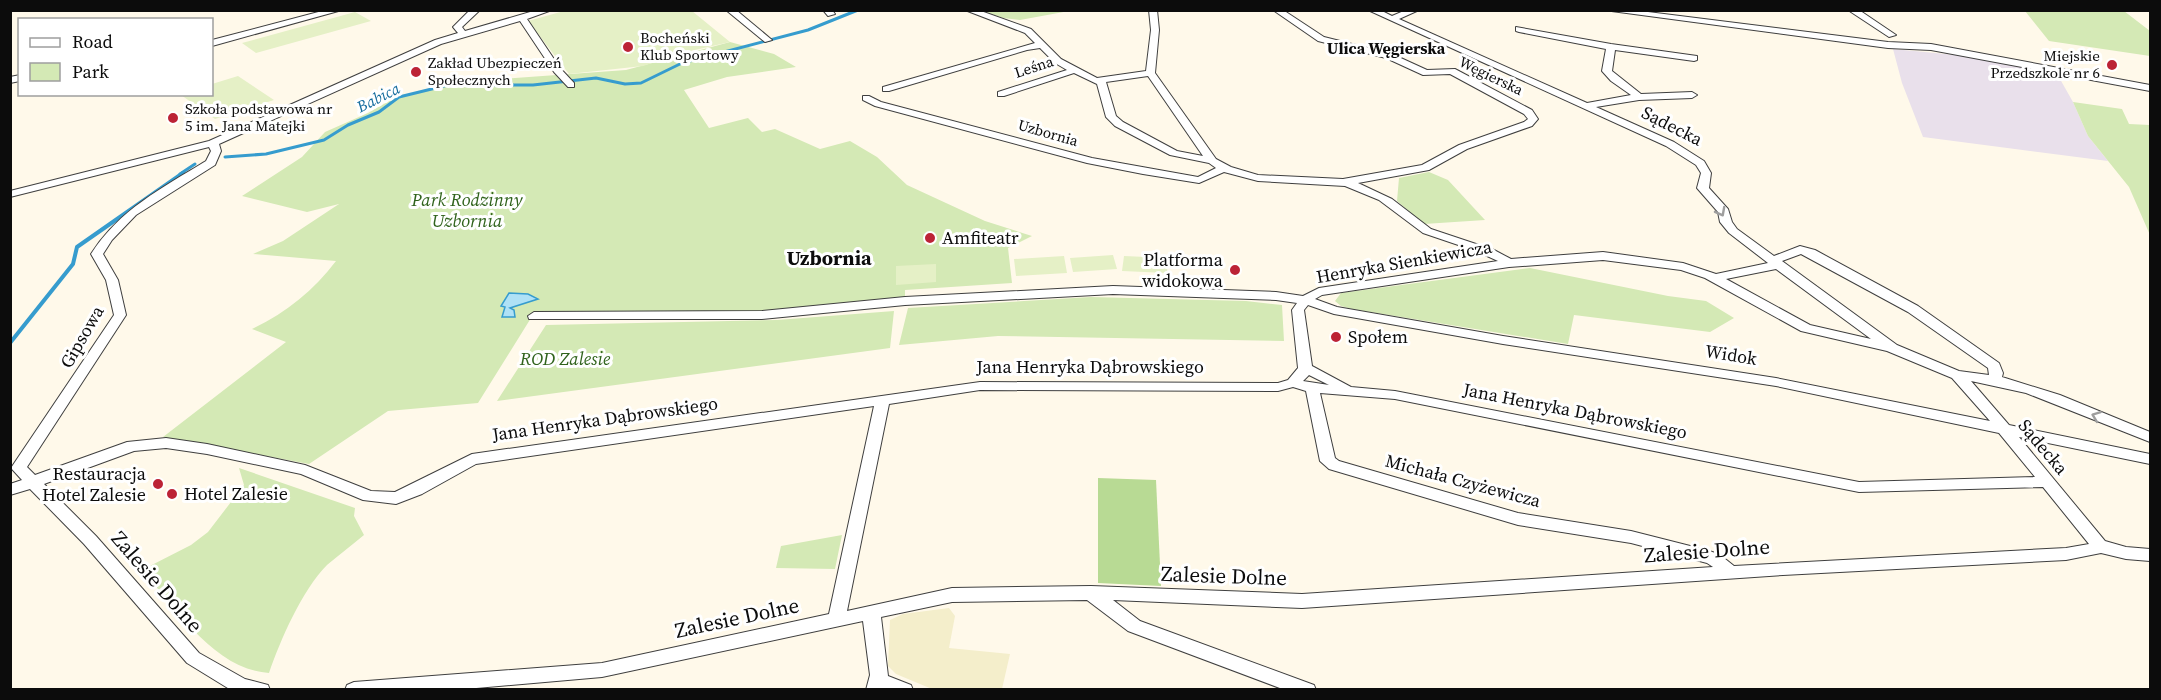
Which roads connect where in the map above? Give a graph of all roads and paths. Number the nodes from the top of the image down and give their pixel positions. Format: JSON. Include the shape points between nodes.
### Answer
{"nodes":[{"id":1,"x":338,"y":10,"type":"edge"},
{"id":2,"x":476,"y":10,"type":"edge"},
{"id":3,"x":548,"y":10,"type":"edge"},
{"id":4,"x":730,"y":10,"type":"edge"},
{"id":5,"x":969,"y":10,"type":"edge"},
{"id":6,"x":1153,"y":10,"type":"edge"},
{"id":7,"x":1277,"y":10,"type":"edge"},
{"id":8,"x":1372,"y":10,"type":"edge"},
{"id":9,"x":1415,"y":10,"type":"edge"},
{"id":10,"x":1608,"y":10,"type":"edge"},
{"id":11,"x":1715,"y":10,"type":"edge"},
{"id":12,"x":1852,"y":10,"type":"edge"},
{"id":13,"x":522,"y":18,"type":"junction"},
{"id":14,"x":1391,"y":19,"type":"junction"},
{"id":15,"x":1714,"y":22,"type":"junction"},
{"id":16,"x":1518,"y":29,"type":"dead end"},
{"id":17,"x":463,"y":34,"type":"junction"},
{"id":18,"x":1892,"y":35,"type":"junction"},
{"id":19,"x":768,"y":40,"type":"dead end"},
{"id":20,"x":213,"y":43,"type":"edge"},
{"id":21,"x":1042,"y":45,"type":"junction"},
{"id":22,"x":1888,"y":45,"type":"junction"},
{"id":23,"x":1611,"y":47,"type":"junction"},
{"id":24,"x":1931,"y":47,"type":"junction"},
{"id":25,"x":1694,"y":58,"type":"dead end"},
{"id":26,"x":1076,"y":70,"type":"junction"},
{"id":27,"x":1150,"y":73,"type":"junction"},
{"id":28,"x":1101,"y":81,"type":"junction"},
{"id":29,"x":569,"y":82,"type":"dead end"},
{"id":30,"x":2151,"y":88,"type":"edge"},
{"id":31,"x":886,"y":89,"type":"dead end"},
{"id":32,"x":1001,"y":93,"type":"dead end"},
{"id":33,"x":1692,"y":95,"type":"dead end"},
{"id":34,"x":1639,"y":97,"type":"junction"},
{"id":35,"x":866,"y":98,"type":"dead end"},
{"id":36,"x":1586,"y":106,"type":"junction"},
{"id":37,"x":213,"y":143,"type":"junction"},
{"id":38,"x":1212,"y":161,"type":"junction"},
{"id":39,"x":1223,"y":169,"type":"junction"},
{"id":40,"x":1391,"y":175,"type":"junction"},
{"id":41,"x":1342,"y":182,"type":"junction"},
{"id":42,"x":10,"y":194,"type":"edge"},
{"id":43,"x":1389,"y":201,"type":"junction"},
{"id":44,"x":1509,"y":262,"type":"junction"},
{"id":45,"x":1774,"y":263,"type":"junction"},
{"id":46,"x":1715,"y":278,"type":"junction"},
{"id":47,"x":983,"y":284,"type":"dead end"},
{"id":48,"x":987,"y":297,"type":"junction"},
{"id":49,"x":1305,"y":300,"type":"junction"},
{"id":50,"x":540,"y":318,"type":"dead end"},
{"id":51,"x":1864,"y":326,"type":"junction"},
{"id":52,"x":1849,"y":338,"type":"junction"},
{"id":53,"x":1892,"y":348,"type":"junction"},
{"id":54,"x":1305,"y":368,"type":"junction"},
{"id":55,"x":1957,"y":375,"type":"junction"},
{"id":56,"x":1994,"y":380,"type":"junction"},
{"id":57,"x":1293,"y":383,"type":"junction"},
{"id":58,"x":1312,"y":388,"type":"junction"},
{"id":59,"x":1349,"y":389,"type":"junction"},
{"id":60,"x":883,"y":399,"type":"junction"},
{"id":61,"x":2000,"y":426,"type":"junction"},
{"id":62,"x":2151,"y":437,"type":"edge"},
{"id":63,"x":2151,"y":459,"type":"edge"},
{"id":64,"x":33,"y":481,"type":"junction"},
{"id":65,"x":2046,"y":482,"type":"junction"},
{"id":66,"x":10,"y":490,"type":"edge"},
{"id":67,"x":2099,"y":546,"type":"junction"},
{"id":68,"x":2151,"y":555,"type":"edge"},
{"id":69,"x":1730,"y":572,"type":"junction"},
{"id":70,"x":1091,"y":594,"type":"junction"},
{"id":71,"x":871,"y":611,"type":"junction"},
{"id":72,"x":837,"y":619,"type":"junction"},
{"id":73,"x":876,"y":685,"type":"edge"},
{"id":74,"x":261,"y":690,"type":"edge"},
{"id":75,"x":354,"y":690,"type":"edge"},
{"id":76,"x":904,"y":690,"type":"edge"},
{"id":77,"x":1307,"y":690,"type":"edge"}],
"edges":[{"from":1,"to":20,"type":"street"},
{"from":2,"to":17,"type":"street","via":[[457,27]]},
{"from":3,"to":13,"type":"street"},
{"from":4,"to":19,"type":"street"},
{"from":5,"to":21,"type":"street","via":[[1028,31]]},
{"from":6,"to":27,"type":"street"},
{"from":7,"to":40,"type":"street","name":"Węgierska","via":[[1321,39],[1389,56],[1426,73],[1452,71],[1528,112],[1533,119],[1463,147],[1425,168]]},
{"from":8,"to":14,"type":"street","name":"Sądecka"},
{"from":9,"to":14,"type":"street"},
{"from":10,"to":15,"type":"street"},
{"from":11,"to":15,"type":"street"},
{"from":12,"to":18,"type":"street"},
{"from":13,"to":17,"type":"street"},
{"from":13,"to":29,"type":"street"},
{"from":14,"to":36,"type":"street","name":"Sądecka"},
{"from":15,"to":22,"type":"street"},
{"from":16,"to":23,"type":"street"},
{"from":17,"to":37,"type":"street","via":[[421,49]]},
{"from":18,"to":22,"type":"street"},
{"from":18,"to":24,"type":"street"},
{"from":21,"to":26,"type":"street","via":[[1058,61]]},
{"from":21,"to":31,"type":"street"},
{"from":22,"to":24,"type":"street"},
{"from":23,"to":25,"type":"street"},
{"from":23,"to":34,"type":"street","via":[[1607,71]]},
{"from":24,"to":30,"type":"street"},
{"from":26,"to":28,"type":"street"},
{"from":26,"to":32,"type":"street","name":"Leśna"},
{"from":27,"to":28,"type":"street"},
{"from":27,"to":38,"type":"street","name":"Henryka Sienkiewicza"},
{"from":28,"to":38,"type":"street","via":[[1111,117],[1119,124],[1174,153]]},
{"from":33,"to":34,"type":"street"},
{"from":34,"to":36,"type":"street"},
{"from":35,"to":39,"type":"street","name":"Uzbornia","via":[[1102,163],[1199,180]]},
{"from":36,"to":45,"type":"street","name":"Sądecka","one_way":true,"via":[[1670,144],[1701,163],[1706,173],[1702,188],[1724,211],[1726,222]]},
{"from":37,"to":42,"type":"street"},
{"from":37,"to":64,"type":"street","name":"Gipsowa","via":[[216,151],[211,163],[121,220],[106,236],[97,254],[112,280],[120,315],[19,468]]},
{"from":38,"to":39,"type":"street","name":"Henryka Sienkiewicza"},
{"from":39,"to":41,"type":"street","name":"Henryka Sienkiewicza","via":[[1267,180]]},
{"from":40,"to":41,"type":"street","name":"Węgierska"},
{"from":40,"to":43,"type":"street"},
{"from":41,"to":43,"type":"street","name":"Henryka Sienkiewicza"},
{"from":43,"to":44,"type":"street","name":"Henryka Sienkiewicza","via":[[1426,231]]},
{"from":44,"to":46,"type":"street","name":"Henryka Sienkiewicza","via":[[1603,256],[1683,267]]},
{"from":44,"to":49,"type":"street","name":"Henryka Sienkiewicza","via":[[1329,290]]},
{"from":45,"to":46,"type":"street"},
{"from":45,"to":51,"type":"street","name":"Sądecka"},
{"from":45,"to":56,"type":"street","via":[[1800,250],[1811,253],[1944,329],[1994,366]]},
{"from":46,"to":52,"type":"street","name":"Henryka Sienkiewicza","via":[[1806,328]]},
{"from":47,"to":48,"type":"street"},
{"from":48,"to":49,"type":"street","via":[[1113,290]]},
{"from":48,"to":50,"type":"street","via":[[762,315]]},
{"from":49,"to":54,"type":"street","via":[[1296,317]]},
{"from":49,"to":61,"type":"street","name":"Widok","via":[[1341,311],[1776,382]]},
{"from":51,"to":52,"type":"street"},
{"from":51,"to":53,"type":"street","name":"Sądecka"},
{"from":52,"to":53,"type":"street","name":"Henryka Sienkiewicza"},
{"from":53,"to":55,"type":"street","name":"Sądecka"},
{"from":54,"to":57,"type":"street"},
{"from":54,"to":59,"type":"street"},
{"from":55,"to":56,"type":"street","name":"Sądecka"},
{"from":55,"to":61,"type":"street","name":"Sądecka"},
{"from":62,"to":56,"type":"street","name":"Sądecka","one_way":true},
{"from":57,"to":58,"type":"street","name":"Jana Henryka Dąbrowskiego"},
{"from":57,"to":60,"type":"street","name":"Jana Henryka Dąbrowskiego","via":[[1278,387],[980,386]]},
{"from":58,"to":59,"type":"street","name":"Jana Henryka Dąbrowskiego"},
{"from":58,"to":69,"type":"street","name":"Michała Czyżewicza","via":[[1328,461],[1334,465],[1518,519],[1631,537],[1702,555]]},
{"from":59,"to":65,"type":"street","name":"Jana Henryka Dąbrowskiego","via":[[1859,487]]},
{"from":60,"to":64,"type":"street","name":"Jana Henryka Dąbrowskiego","via":[[472,459],[396,498],[369,496],[305,470],[166,443],[132,446]]},
{"from":60,"to":72,"type":"street"},
{"from":61,"to":63,"type":"street","name":"Widok"},
{"from":61,"to":65,"type":"street","name":"Sądecka"},
{"from":64,"to":66,"type":"street","name":"Jana Henryka Dąbrowskiego"},
{"from":64,"to":74,"type":"street","name":"Zalesie Dolne","via":[[193,658],[241,686]]},
{"from":65,"to":67,"type":"street","name":"Sądecka"},
{"from":67,"to":68,"type":"street"},
{"from":67,"to":69,"type":"street","name":"Zalesie Dolne","via":[[2066,554]]},
{"from":69,"to":70,"type":"street","name":"Zalesie Dolne","via":[[1302,601]]},
{"from":70,"to":71,"type":"street","name":"Zalesie Dolne","via":[[952,595]]},
{"from":70,"to":77,"type":"street","via":[[1134,626]]},
{"from":71,"to":72,"type":"street","name":"Zalesie Dolne"},
{"from":71,"to":73,"type":"street"},
{"from":72,"to":75,"type":"street","name":"Zalesie Dolne","via":[[602,670]]},
{"from":73,"to":76,"type":"street"}]}
